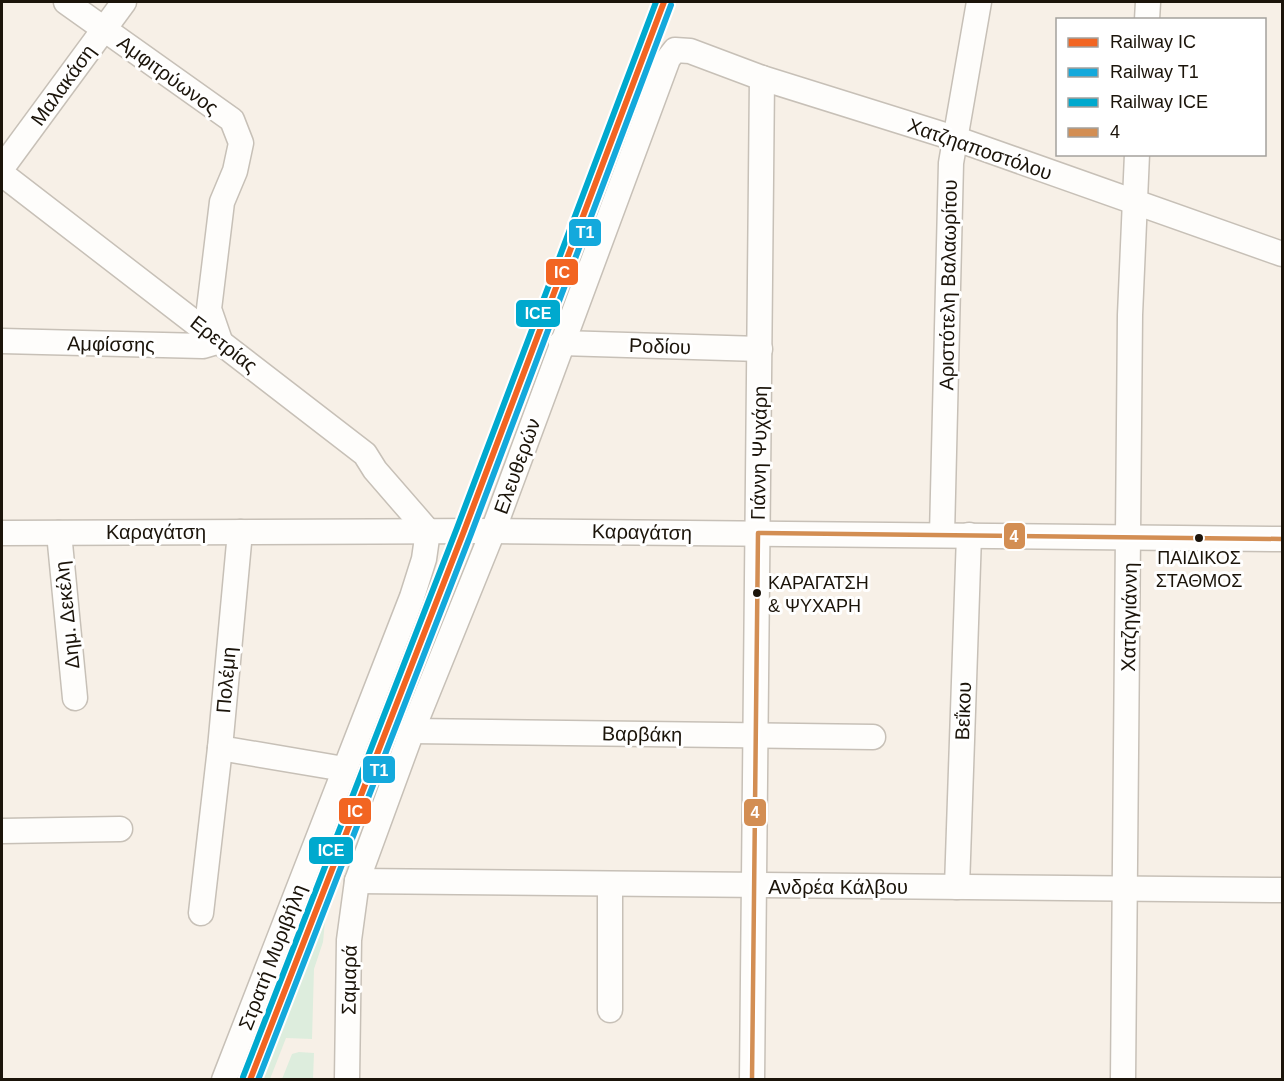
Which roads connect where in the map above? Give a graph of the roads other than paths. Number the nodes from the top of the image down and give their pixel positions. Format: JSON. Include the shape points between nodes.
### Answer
{"nodes":[{"id":1,"x":66,"y":2,"type":"edge"},
{"id":2,"x":124,"y":2,"type":"edge"},
{"id":3,"x":980,"y":2,"type":"edge"},
{"id":4,"x":1148,"y":2,"type":"edge"},
{"id":5,"x":1147,"y":18,"type":"edge"},
{"id":6,"x":104,"y":28,"type":"junction"},
{"id":7,"x":675,"y":50,"type":"joint"},
{"id":8,"x":762,"y":78,"type":"junction"},
{"id":9,"x":954,"y":138,"type":"junction"},
{"id":10,"x":1137,"y":156,"type":"edge"},
{"id":11,"x":2,"y":168,"type":"edge"},
{"id":12,"x":2,"y":174,"type":"edge"},
{"id":13,"x":1133,"y":202,"type":"junction"},
{"id":14,"x":1282,"y":254,"type":"edge"},
{"id":15,"x":2,"y":341,"type":"edge"},
{"id":16,"x":220,"y":341,"type":"junction"},
{"id":17,"x":561,"y":343,"type":"junction"},
{"id":18,"x":760,"y":349,"type":"junction"},
{"id":19,"x":429,"y":531,"type":"junction"},
{"id":20,"x":493,"y":531,"type":"junction"},
{"id":21,"x":59,"y":532,"type":"junction"},
{"id":22,"x":240,"y":532,"type":"junction"},
{"id":23,"x":2,"y":533,"type":"edge"},
{"id":24,"x":758,"y":533,"type":"junction"},
{"id":25,"x":942,"y":535,"type":"junction"},
{"id":26,"x":969,"y":535,"type":"junction"},
{"id":27,"x":1130,"y":537,"type":"junction"},
{"id":28,"x":1282,"y":539,"type":"edge"},
{"id":29,"x":75,"y":698,"type":"dead end"},
{"id":30,"x":412,"y":731,"type":"junction"},
{"id":31,"x":756,"y":736,"type":"junction"},
{"id":32,"x":873,"y":737,"type":"dead end"},
{"id":33,"x":220,"y":748,"type":"junction"},
{"id":34,"x":344,"y":770,"type":"junction"},
{"id":35,"x":120,"y":829,"type":"dead end"},
{"id":36,"x":2,"y":831,"type":"edge"},
{"id":37,"x":357,"y":881,"type":"junction"},
{"id":38,"x":610,"y":886,"type":"junction"},
{"id":39,"x":754,"y":887,"type":"junction"},
{"id":40,"x":957,"y":887,"type":"junction"},
{"id":41,"x":1125,"y":888,"type":"junction"},
{"id":42,"x":1282,"y":890,"type":"edge"},
{"id":43,"x":201,"y":913,"type":"dead end"},
{"id":44,"x":610,"y":1011,"type":"dead end"},
{"id":45,"x":224,"y":1080,"type":"edge"},
{"id":46,"x":346,"y":1080,"type":"edge"},
{"id":47,"x":752,"y":1080,"type":"edge"},
{"id":48,"x":1123,"y":1080,"type":"edge"}],
"edges":[{"from":1,"to":6,"type":"street","name":"Αμφιτρύωνος"},
{"from":2,"to":6,"type":"street","name":"Μαλακάση"},
{"from":3,"to":9,"type":"street","name":"Αριστότελη Βαλαωρίτου"},
{"from":4,"to":5,"type":"street"},
{"from":6,"to":11,"type":"street","name":"Μαλακάση"},
{"from":6,"to":16,"type":"street","name":"Αμφιτρύωνος","via":[[232,120],[241,143],[222,202],[209,309]]},
{"from":7,"to":8,"type":"street","name":"Χατζηαποστόλου","via":[[690,51]]},
{"from":7,"to":17,"type":"street","name":"Ελευθερών","via":[[668,59]]},
{"from":8,"to":9,"type":"street","name":"Χατζηαποστόλου"},
{"from":8,"to":18,"type":"street","name":"Γιάννη Ψυχάρη"},
{"from":9,"to":13,"type":"street","name":"Χατζηαποστόλου"},
{"from":9,"to":25,"type":"street","name":"Αριστότελη Βαλαωρίτου"},
{"from":10,"to":13,"type":"street","name":"Χατζηγιάννη"},
{"from":12,"to":16,"type":"street","name":"Ερετρίας"},
{"from":13,"to":14,"type":"street","name":"Χατζηαποστόλου"},
{"from":13,"to":27,"type":"street","name":"Χατζηγιάννη"},
{"from":15,"to":16,"type":"street","name":"Αμφίσσης","via":[[203,346]]},
{"from":16,"to":19,"type":"street","name":"Ερετρίας","via":[[365,454]]},
{"from":17,"to":18,"type":"street","name":"Ροδίου"},
{"from":17,"to":20,"type":"street","name":"Ελευθερών"},
{"from":18,"to":24,"type":"street","name":"Γιάννη Ψυχάρη"},
{"from":19,"to":20,"type":"street","name":"Καραγάτση"},
{"from":19,"to":22,"type":"street","name":"Καραγάτση"},
{"from":19,"to":34,"type":"street","name":"Στρατή Μυριβήλη","via":[[419,578]]},
{"from":20,"to":24,"type":"street","name":"Καραγάτση"},
{"from":20,"to":30,"type":"street","name":"Ελευθερών"},
{"from":21,"to":22,"type":"street","name":"Καραγάτση"},
{"from":21,"to":23,"type":"street","name":"Καραγάτση"},
{"from":21,"to":29,"type":"street","name":"Δημ. Δεκέλη"},
{"from":22,"to":33,"type":"street","name":"Πολέμη"},
{"from":24,"to":25,"type":"street","name":"Καραγάτση"},
{"from":24,"to":31,"type":"street","name":"Γιάννη Ψυχάρη"},
{"from":25,"to":26,"type":"street","name":"Καραγάτση"},
{"from":26,"to":27,"type":"street","name":"Καραγάτση"},
{"from":26,"to":40,"type":"street","name":"Βεΐκου"},
{"from":27,"to":28,"type":"street","name":"Καραγάτση"},
{"from":27,"to":41,"type":"street","name":"Χατζηγιάννη"},
{"from":30,"to":31,"type":"street","name":"Βαρβάκη"},
{"from":30,"to":37,"type":"street","name":"Ελευθερών"},
{"from":31,"to":32,"type":"street","name":"Βαρβάκη"},
{"from":31,"to":39,"type":"street","name":"Γιάννη Ψυχάρη"},
{"from":33,"to":34,"type":"street"},
{"from":33,"to":43,"type":"street","name":"Πολέμη"},
{"from":34,"to":45,"type":"street","name":"Στρατή Μυριβήλη"},
{"from":35,"to":36,"type":"street"},
{"from":37,"to":38,"type":"street","name":"Ανδρέα Κάλβου"},
{"from":37,"to":46,"type":"street","name":"Σαμαρά","via":[[349,940]]},
{"from":38,"to":39,"type":"street","name":"Ανδρέα Κάλβου"},
{"from":38,"to":44,"type":"street"},
{"from":39,"to":40,"type":"street","name":"Ανδρέα Κάλβου"},
{"from":39,"to":47,"type":"street","name":"Γιάννη Ψυχάρη"},
{"from":40,"to":41,"type":"street","name":"Ανδρέα Κάλβου"},
{"from":41,"to":42,"type":"street","name":"Ανδρέα Κάλβου"},
{"from":41,"to":48,"type":"street","name":"Χατζηγιάννη"}]}
